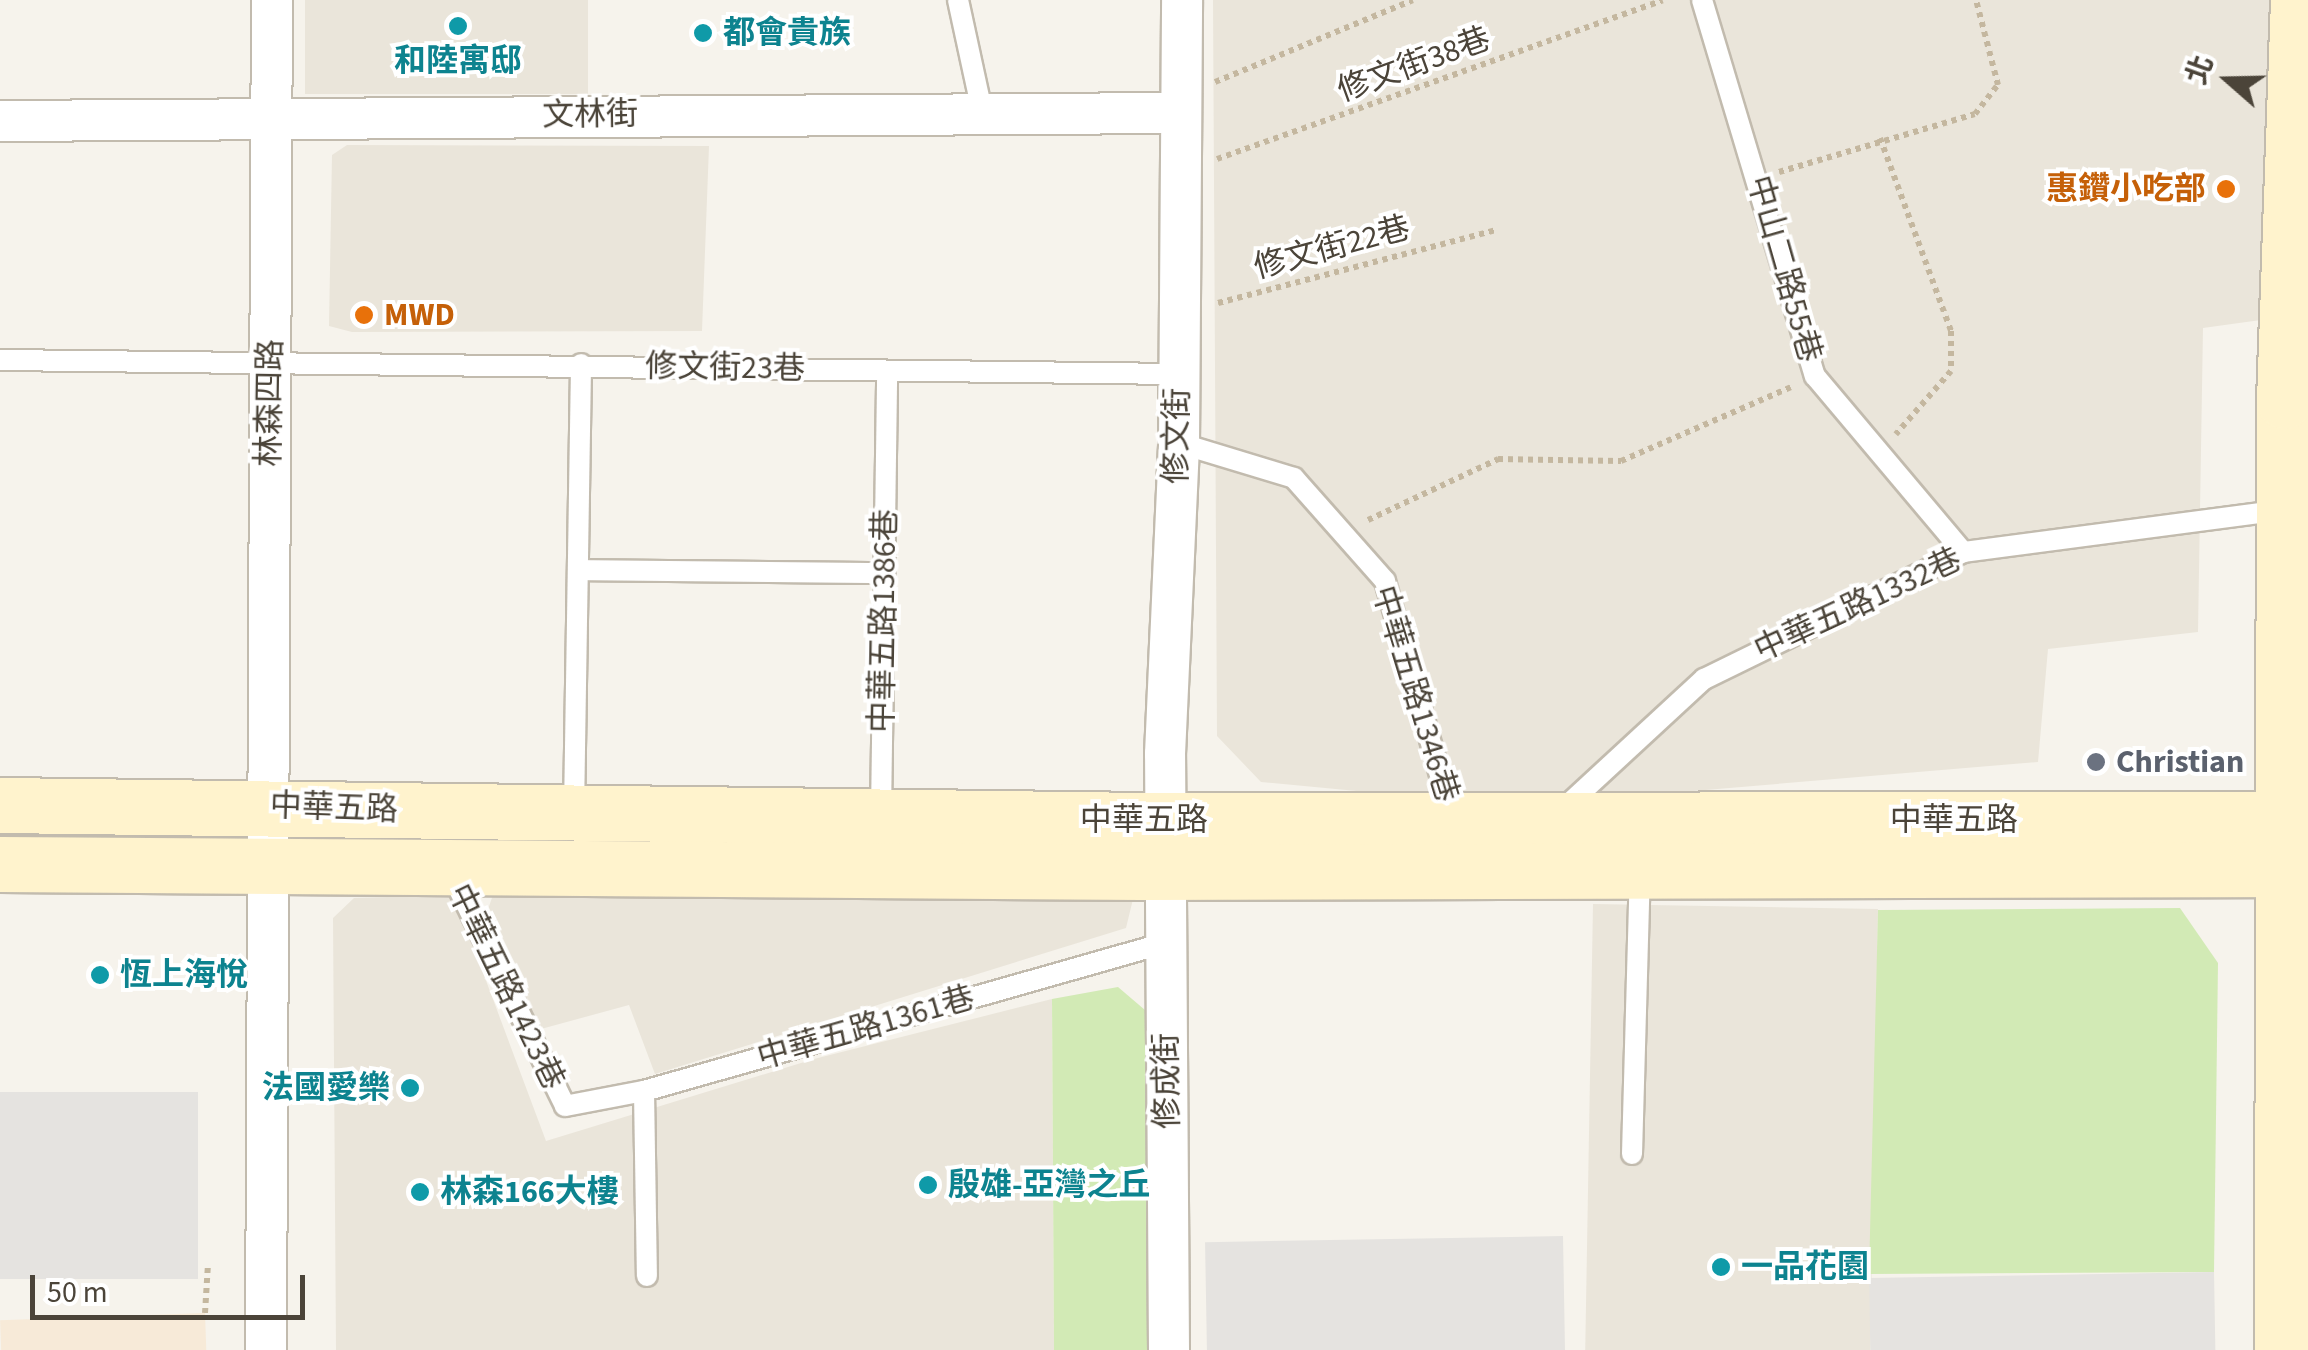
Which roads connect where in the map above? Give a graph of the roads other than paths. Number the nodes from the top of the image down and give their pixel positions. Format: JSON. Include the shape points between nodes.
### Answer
{"nodes":[{"id":1,"x":272,"y":0,"type":"edge"},
{"id":2,"x":958,"y":0,"type":"edge"},
{"id":3,"x":1182,"y":0,"type":"edge"},
{"id":4,"x":1702,"y":0,"type":"edge"},
{"id":5,"x":2301,"y":26,"type":"edge"},
{"id":6,"x":1180,"y":105,"type":"junction"},
{"id":7,"x":982,"y":111,"type":"junction"},
{"id":8,"x":271,"y":118,"type":"junction"},
{"id":9,"x":0,"y":121,"type":"edge"},
{"id":10,"x":0,"y":360,"type":"edge"},
{"id":11,"x":581,"y":364,"type":"junction"},
{"id":12,"x":271,"y":368,"type":"junction"},
{"id":13,"x":887,"y":371,"type":"junction"},
{"id":14,"x":1178,"y":374,"type":"junction"},
{"id":15,"x":2296,"y":401,"type":"edge"},
{"id":16,"x":1178,"y":444,"type":"junction"},
{"id":17,"x":2283,"y":510,"type":"junction"},
{"id":18,"x":1963,"y":552,"type":"junction"},
{"id":19,"x":578,"y":570,"type":"junction"},
{"id":20,"x":884,"y":573,"type":"junction"},
{"id":21,"x":0,"y":805,"type":"edge"},
{"id":22,"x":266,"y":806,"type":"junction"},
{"id":23,"x":1454,"y":821,"type":"junction"},
{"id":24,"x":1551,"y":821,"type":"junction"},
{"id":25,"x":574,"y":842,"type":"junction"},
{"id":26,"x":2301,"y":843,"type":"edge"},
{"id":27,"x":880,"y":844,"type":"junction"},
{"id":28,"x":1166,"y":846,"type":"junction"},
{"id":29,"x":0,"y":864,"type":"edge"},
{"id":30,"x":266,"y":864,"type":"junction"},
{"id":31,"x":448,"y":867,"type":"junction"},
{"id":32,"x":1640,"y":870,"type":"junction"},
{"id":33,"x":1165,"y":943,"type":"junction"},
{"id":34,"x":644,"y":1092,"type":"junction"},
{"id":35,"x":565,"y":1106,"type":"joint"},
{"id":36,"x":1632,"y":1154,"type":"dead end"},
{"id":37,"x":647,"y":1276,"type":"dead end"},
{"id":38,"x":266,"y":1350,"type":"edge"},
{"id":39,"x":1169,"y":1350,"type":"edge"},
{"id":40,"x":2282,"y":1350,"type":"edge"}],
"edges":[{"from":1,"to":8,"type":"street","name":"林森四路"},
{"from":2,"to":7,"type":"lane"},
{"from":3,"to":6,"type":"street","name":"修文街"},
{"from":4,"to":18,"type":"lane","name":"中山二路55巷","via":[[1815,376]]},
{"from":5,"to":15,"type":"main road"},
{"from":6,"to":7,"type":"street","name":"文林街"},
{"from":6,"to":14,"type":"street","name":"修文街"},
{"from":7,"to":8,"type":"street","name":"文林街"},
{"from":8,"to":9,"type":"street","name":"文林街"},
{"from":8,"to":12,"type":"street","name":"林森四路"},
{"from":10,"to":12,"type":"lane","name":"修文街23巷"},
{"from":11,"to":12,"type":"lane","name":"修文街23巷"},
{"from":11,"to":13,"type":"lane","name":"修文街23巷"},
{"from":11,"to":19,"type":"lane"},
{"from":12,"to":22,"type":"street","name":"林森四路"},
{"from":13,"to":14,"type":"lane","name":"修文街23巷"},
{"from":13,"to":20,"type":"lane","name":"中華五路1386巷"},
{"from":14,"to":16,"type":"street","name":"修文街"},
{"from":15,"to":17,"type":"main road"},
{"from":16,"to":23,"type":"lane","name":"中華五路1346巷","via":[[1294,478],[1385,580]]},
{"from":16,"to":28,"type":"street","name":"修文街"},
{"from":17,"to":18,"type":"lane","name":"中華五路1332巷"},
{"from":17,"to":26,"type":"main road"},
{"from":18,"to":24,"type":"lane","name":"中華五路1332巷","via":[[1704,679]]},
{"from":19,"to":20,"type":"lane"},
{"from":19,"to":25,"type":"lane"},
{"from":20,"to":27,"type":"lane","name":"中華五路1386巷"},
{"from":21,"to":22,"type":"main road","name":"中華五路"},
{"from":22,"to":25,"type":"main road","name":"中華五路"},
{"from":22,"to":30,"type":"street","name":"林森四路"},
{"from":23,"to":24,"type":"main road","name":"中華五路"},
{"from":23,"to":28,"type":"main road","name":"中華五路"},
{"from":24,"to":26,"type":"main road","name":"中華五路"},
{"from":25,"to":27,"type":"main road","name":"中華五路"},
{"from":25,"to":31,"type":"main road","name":"中華五路"},
{"from":26,"to":32,"type":"main road","name":"中華五路"},
{"from":26,"to":40,"type":"main road"},
{"from":27,"to":28,"type":"main road","name":"中華五路"},
{"from":28,"to":32,"type":"main road","name":"中華五路"},
{"from":28,"to":33,"type":"street","name":"修成街"},
{"from":29,"to":30,"type":"main road","name":"中華五路"},
{"from":30,"to":31,"type":"main road","name":"中華五路"},
{"from":30,"to":38,"type":"street"},
{"from":31,"to":35,"type":"lane","name":"中華五路1423巷"},
{"from":32,"to":36,"type":"lane"},
{"from":33,"to":34,"type":"lane","name":"中華五路1361巷"},
{"from":33,"to":39,"type":"street","name":"修成街"},
{"from":34,"to":35,"type":"lane","name":"中華五路1361巷"},
{"from":34,"to":37,"type":"lane"}]}
